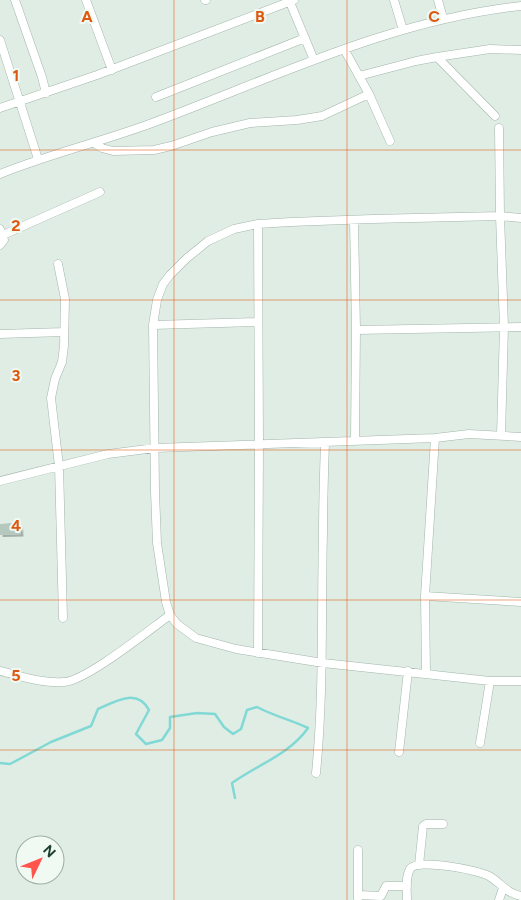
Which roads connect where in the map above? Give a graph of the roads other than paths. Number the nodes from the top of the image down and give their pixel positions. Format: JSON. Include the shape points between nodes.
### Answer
{"nodes":[{"id":1,"x":15,"y":0,"type":"edge"},
{"id":2,"x":86,"y":0,"type":"edge"},
{"id":3,"x":291,"y":0,"type":"edge"},
{"id":4,"x":394,"y":0,"type":"edge"},
{"id":5,"x":438,"y":0,"type":"edge"},
{"id":6,"x":490,"y":0,"type":"edge"},
{"id":7,"x":521,"y":6,"type":"edge"},
{"id":8,"x":493,"y":9,"type":"junction"},
{"id":9,"x":443,"y":18,"type":"junction"},
{"id":10,"x":403,"y":30,"type":"junction"},
{"id":11,"x":305,"y":38,"type":"junction"},
{"id":12,"x":0,"y":41,"type":"edge"},
{"id":13,"x":344,"y":49,"type":"junction"},
{"id":14,"x":521,"y":50,"type":"edge"},
{"id":15,"x":437,"y":57,"type":"junction"},
{"id":16,"x":314,"y":60,"type":"junction"},
{"id":17,"x":112,"y":70,"type":"junction"},
{"id":18,"x":360,"y":76,"type":"junction"},
{"id":19,"x":46,"y":93,"type":"junction"},
{"id":20,"x":369,"y":94,"type":"junction"},
{"id":21,"x":156,"y":97,"type":"dead end"},
{"id":22,"x":20,"y":102,"type":"junction"},
{"id":23,"x":0,"y":108,"type":"edge"},
{"id":24,"x":495,"y":116,"type":"dead end"},
{"id":25,"x":499,"y":128,"type":"dead end"},
{"id":26,"x":390,"y":141,"type":"dead end"},
{"id":27,"x":94,"y":143,"type":"junction"},
{"id":28,"x":38,"y":159,"type":"junction"},
{"id":29,"x":0,"y":174,"type":"edge"},
{"id":30,"x":100,"y":192,"type":"dead end"},
{"id":31,"x":500,"y":216,"type":"junction"},
{"id":32,"x":521,"y":218,"type":"edge"},
{"id":33,"x":354,"y":220,"type":"junction"},
{"id":34,"x":258,"y":224,"type":"junction"},
{"id":35,"x":1,"y":232,"type":"edge"},
{"id":36,"x":0,"y":245,"type":"edge"},
{"id":37,"x":58,"y":264,"type":"dead end"},
{"id":38,"x":258,"y":322,"type":"junction"},
{"id":39,"x":153,"y":325,"type":"junction"},
{"id":40,"x":504,"y":327,"type":"junction"},
{"id":41,"x":521,"y":327,"type":"edge"},
{"id":42,"x":356,"y":330,"type":"junction"},
{"id":43,"x":64,"y":332,"type":"junction"},
{"id":44,"x":0,"y":334,"type":"edge"},
{"id":45,"x":501,"y":435,"type":"junction"},
{"id":46,"x":521,"y":437,"type":"edge"},
{"id":47,"x":436,"y":438,"type":"junction"},
{"id":48,"x":355,"y":440,"type":"junction"},
{"id":49,"x":325,"y":442,"type":"junction"},
{"id":50,"x":259,"y":445,"type":"junction"},
{"id":51,"x":155,"y":448,"type":"junction"},
{"id":52,"x":59,"y":466,"type":"junction"},
{"id":53,"x":0,"y":481,"type":"edge"},
{"id":54,"x":425,"y":596,"type":"junction"},
{"id":55,"x":521,"y":602,"type":"edge"},
{"id":56,"x":170,"y":615,"type":"junction"},
{"id":57,"x":63,"y":618,"type":"dead end"},
{"id":58,"x":258,"y":653,"type":"junction"},
{"id":59,"x":322,"y":663,"type":"junction"},
{"id":60,"x":0,"y":671,"type":"edge"},
{"id":61,"x":408,"y":671,"type":"junction"},
{"id":62,"x":426,"y":673,"type":"junction"},
{"id":63,"x":490,"y":681,"type":"junction"},
{"id":64,"x":521,"y":681,"type":"edge"},
{"id":65,"x":480,"y":743,"type":"dead end"},
{"id":66,"x":399,"y":752,"type":"dead end"},
{"id":67,"x":316,"y":773,"type":"dead end"},
{"id":68,"x":443,"y":824,"type":"dead end"},
{"id":69,"x":358,"y":850,"type":"dead end"},
{"id":70,"x":419,"y":865,"type":"junction"},
{"id":71,"x":407,"y":886,"type":"junction"},
{"id":72,"x":503,"y":888,"type":"junction"},
{"id":73,"x":521,"y":896,"type":"edge"},
{"id":74,"x":358,"y":898,"type":"edge"},
{"id":75,"x":407,"y":900,"type":"edge"},
{"id":76,"x":499,"y":900,"type":"edge"}],
"edges":[{"from":1,"to":19,"type":"street"},
{"from":2,"to":17,"type":"street"},
{"from":3,"to":11,"type":"street"},
{"from":3,"to":17,"type":"street"},
{"from":4,"to":10,"type":"street"},
{"from":5,"to":9,"type":"street"},
{"from":6,"to":8,"type":"street"},
{"from":7,"to":8,"type":"street"},
{"from":8,"to":9,"type":"street"},
{"from":9,"to":10,"type":"street"},
{"from":10,"to":13,"type":"street"},
{"from":11,"to":16,"type":"street"},
{"from":11,"to":21,"type":"street"},
{"from":12,"to":22,"type":"street"},
{"from":13,"to":16,"type":"street"},
{"from":13,"to":18,"type":"street"},
{"from":14,"to":15,"type":"street","via":[[490,49]]},
{"from":15,"to":18,"type":"street"},
{"from":15,"to":24,"type":"street"},
{"from":16,"to":27,"type":"street"},
{"from":17,"to":19,"type":"street"},
{"from":18,"to":20,"type":"street"},
{"from":19,"to":22,"type":"street"},
{"from":20,"to":26,"type":"street"},
{"from":20,"to":27,"type":"street","via":[[322,116],[250,123],[154,150],[113,151]]},
{"from":22,"to":23,"type":"street"},
{"from":22,"to":28,"type":"street"},
{"from":25,"to":31,"type":"street"},
{"from":27,"to":28,"type":"street"},
{"from":28,"to":29,"type":"street"},
{"from":30,"to":35,"type":"street"},
{"from":31,"to":32,"type":"street"},
{"from":31,"to":33,"type":"street"},
{"from":31,"to":40,"type":"street"},
{"from":33,"to":34,"type":"street"},
{"from":33,"to":42,"type":"street"},
{"from":34,"to":38,"type":"street"},
{"from":34,"to":39,"type":"street","via":[[221,234],[186,258],[163,284],[156,300]]},
{"from":35,"to":36,"type":"street","via":[[4,241]]},
{"from":37,"to":43,"type":"street","via":[[65,293]]},
{"from":38,"to":39,"type":"street"},
{"from":38,"to":50,"type":"street"},
{"from":39,"to":51,"type":"street"},
{"from":40,"to":41,"type":"street"},
{"from":40,"to":42,"type":"street"},
{"from":40,"to":45,"type":"street"},
{"from":42,"to":48,"type":"street"},
{"from":43,"to":44,"type":"street"},
{"from":43,"to":52,"type":"street","via":[[62,362],[51,398]]},
{"from":45,"to":46,"type":"street"},
{"from":45,"to":47,"type":"street"},
{"from":47,"to":48,"type":"street"},
{"from":47,"to":54,"type":"street"},
{"from":48,"to":49,"type":"street"},
{"from":49,"to":50,"type":"street"},
{"from":49,"to":59,"type":"street"},
{"from":50,"to":51,"type":"street"},
{"from":50,"to":58,"type":"street"},
{"from":51,"to":52,"type":"street","via":[[108,454]]},
{"from":51,"to":56,"type":"street","via":[[157,543]]},
{"from":52,"to":53,"type":"street"},
{"from":52,"to":57,"type":"street"},
{"from":54,"to":55,"type":"street"},
{"from":54,"to":62,"type":"street"},
{"from":56,"to":58,"type":"street","via":[[196,638]]},
{"from":56,"to":60,"type":"street","via":[[102,664],[72,681],[42,681]]},
{"from":58,"to":59,"type":"street"},
{"from":59,"to":61,"type":"street"},
{"from":59,"to":67,"type":"street"},
{"from":61,"to":62,"type":"street"},
{"from":61,"to":66,"type":"street"},
{"from":62,"to":63,"type":"street"},
{"from":63,"to":64,"type":"street"},
{"from":63,"to":65,"type":"street"},
{"from":68,"to":70,"type":"street","via":[[423,826]]},
{"from":69,"to":74,"type":"street"},
{"from":70,"to":71,"type":"street","via":[[410,870]]},
{"from":70,"to":72,"type":"street","via":[[478,872],[489,876]]},
{"from":71,"to":74,"type":"street","via":[[386,886],[382,895]]},
{"from":71,"to":75,"type":"street"},
{"from":72,"to":73,"type":"street"},
{"from":72,"to":76,"type":"street"}]}
